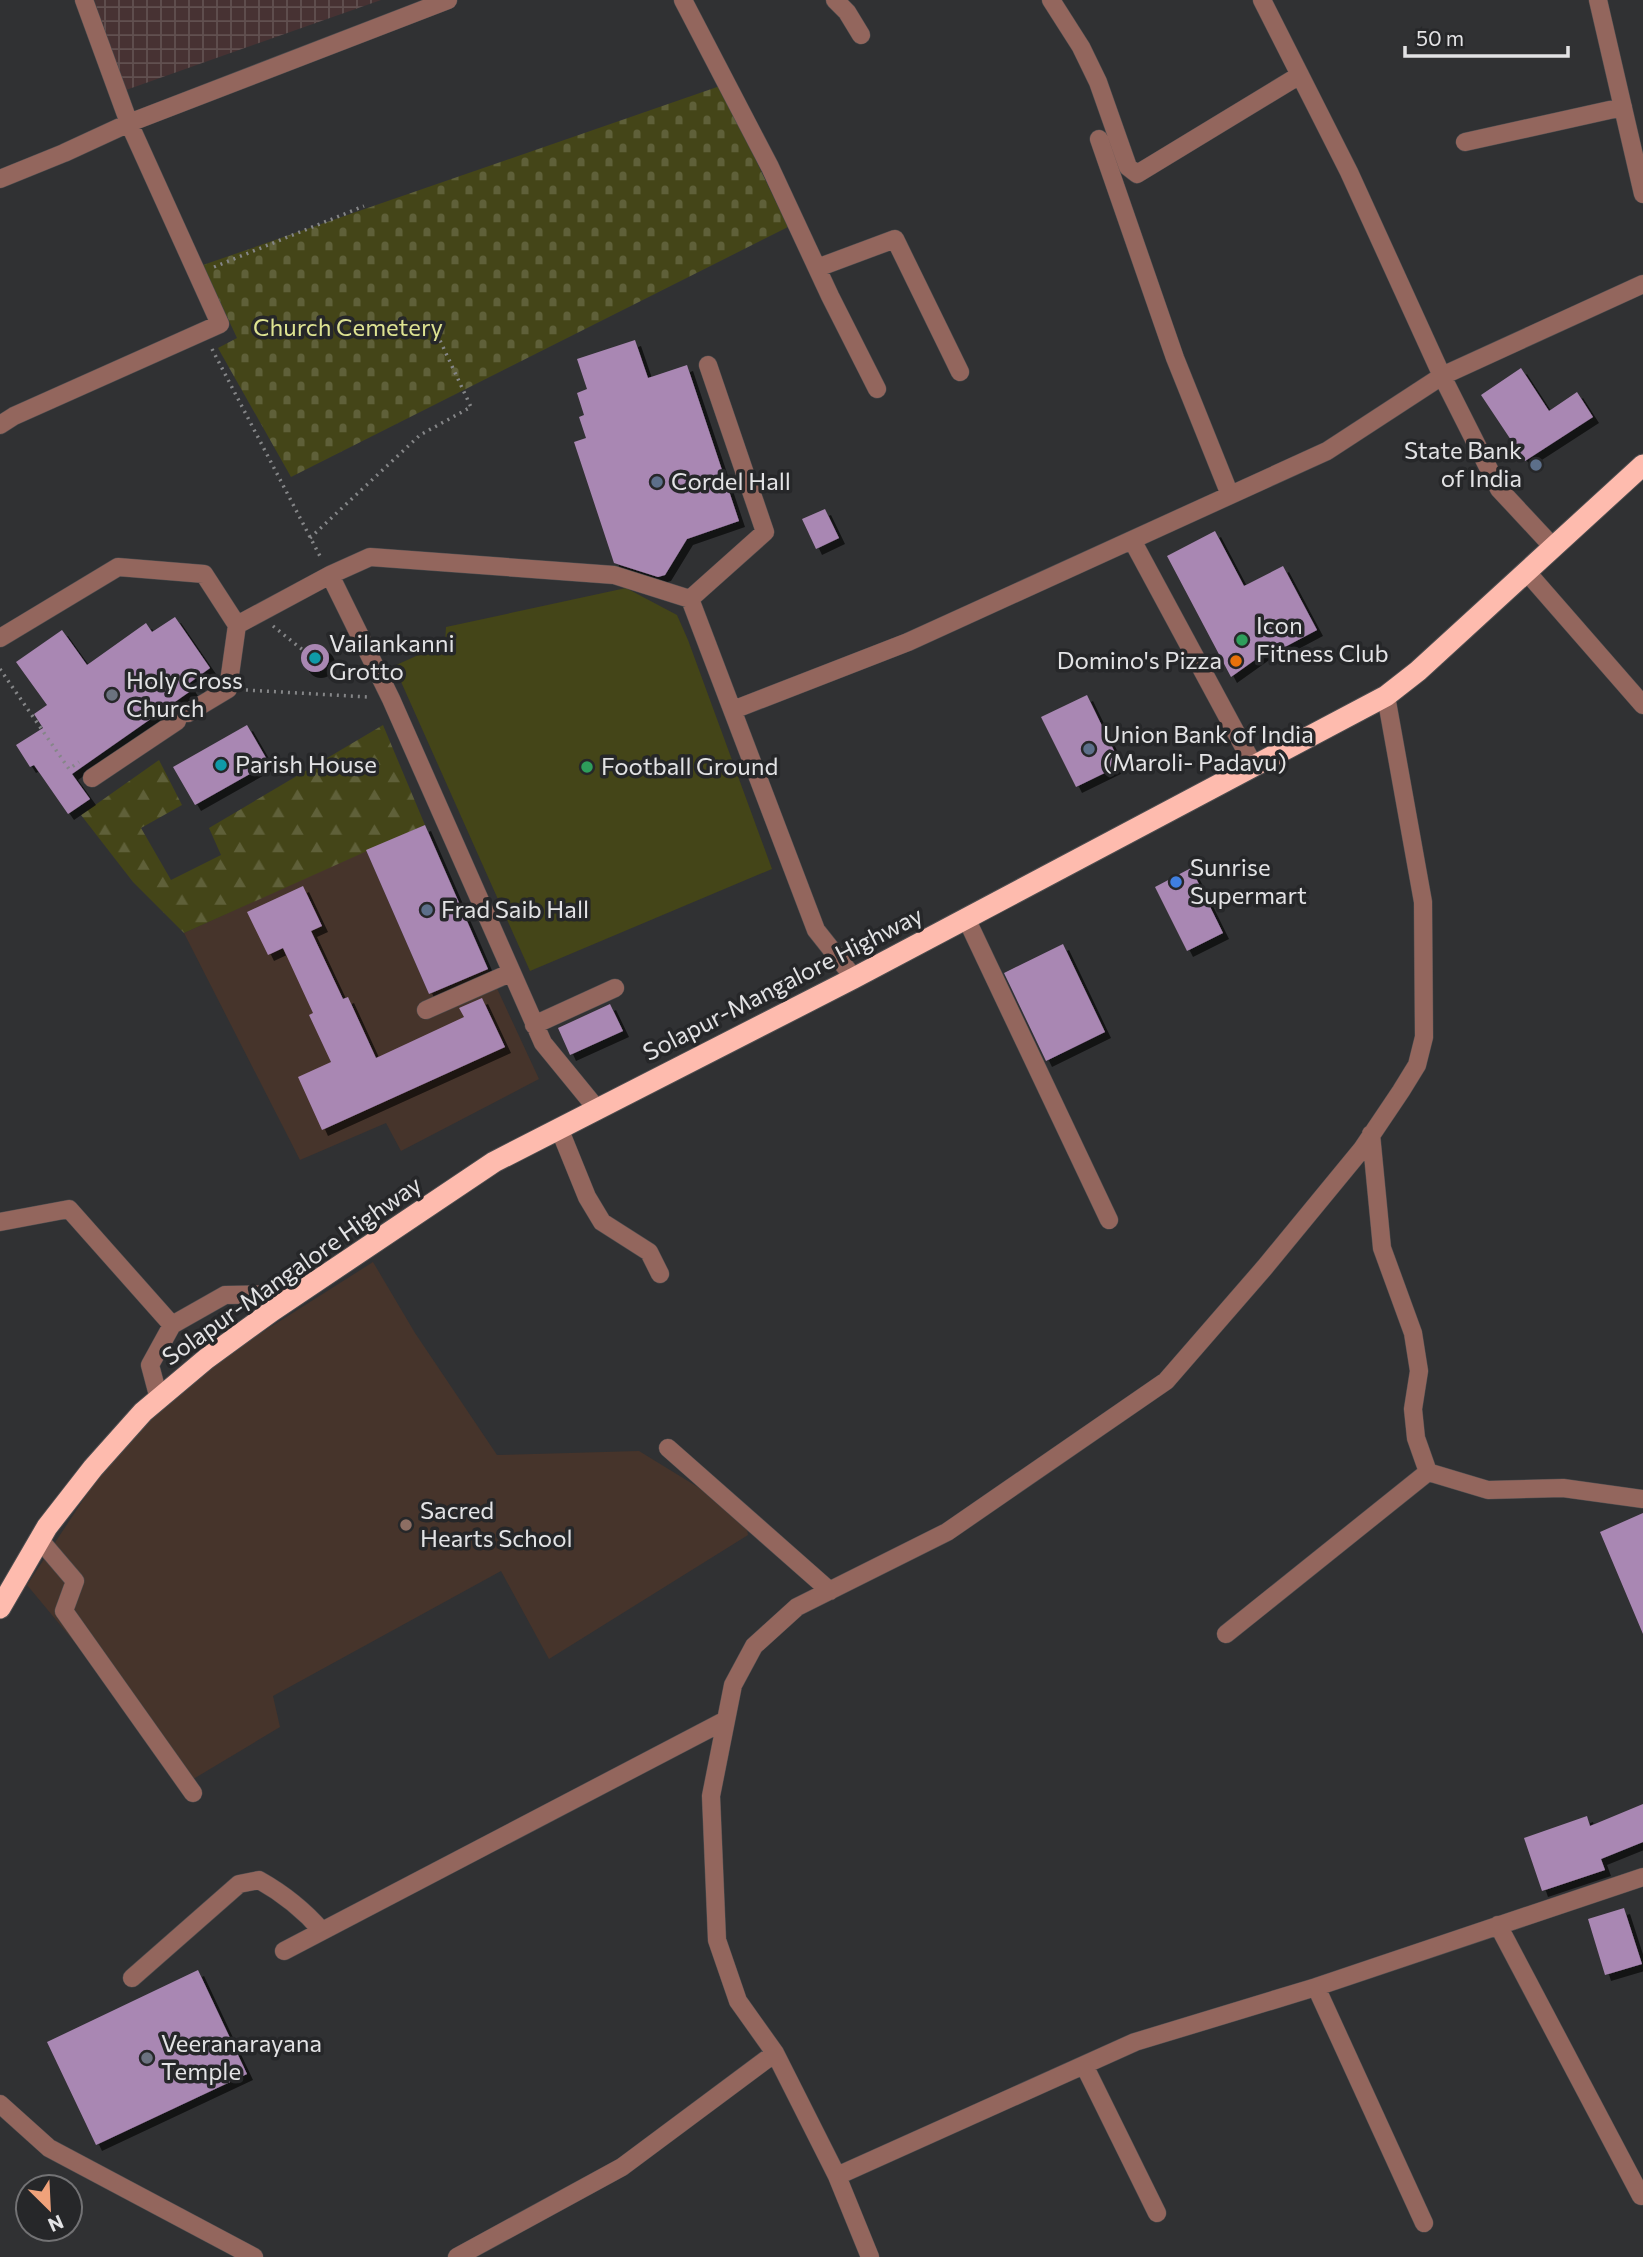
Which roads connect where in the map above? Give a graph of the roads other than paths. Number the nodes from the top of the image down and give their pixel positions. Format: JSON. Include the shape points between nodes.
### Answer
{"nodes":[{"id":1,"x":85,"y":0,"type":"edge"},
{"id":2,"x":449,"y":0,"type":"edge"},
{"id":3,"x":683,"y":0,"type":"edge"},
{"id":4,"x":835,"y":0,"type":"edge"},
{"id":5,"x":1051,"y":0,"type":"edge"},
{"id":6,"x":1262,"y":0,"type":"edge"},
{"id":7,"x":1598,"y":0,"type":"edge"},
{"id":8,"x":861,"y":35,"type":"dead end"},
{"id":9,"x":1300,"y":75,"type":"junction"},
{"id":10,"x":1623,"y":107,"type":"junction"},
{"id":11,"x":129,"y":123,"type":"junction"},
{"id":12,"x":1099,"y":139,"type":"dead end"},
{"id":13,"x":1465,"y":142,"type":"dead end"},
{"id":14,"x":0,"y":179,"type":"edge"},
{"id":15,"x":1643,"y":194,"type":"edge"},
{"id":16,"x":817,"y":268,"type":"junction"},
{"id":17,"x":1643,"y":284,"type":"edge"},
{"id":18,"x":708,"y":365,"type":"dead end"},
{"id":19,"x":960,"y":372,"type":"dead end"},
{"id":20,"x":1442,"y":376,"type":"junction"},
{"id":21,"x":877,"y":389,"type":"dead end"},
{"id":22,"x":0,"y":425,"type":"edge"},
{"id":23,"x":1643,"y":465,"type":"edge"},
{"id":24,"x":1230,"y":495,"type":"junction"},
{"id":25,"x":1132,"y":540,"type":"junction"},
{"id":26,"x":1553,"y":547,"type":"junction"},
{"id":27,"x":1526,"y":571,"type":"junction"},
{"id":28,"x":330,"y":575,"type":"junction"},
{"id":29,"x":691,"y":599,"type":"junction"},
{"id":30,"x":237,"y":625,"type":"junction"},
{"id":31,"x":0,"y":638,"type":"edge"},
{"id":32,"x":1386,"y":696,"type":"junction"},
{"id":33,"x":1643,"y":705,"type":"edge"},
{"id":34,"x":733,"y":710,"type":"junction"},
{"id":35,"x":1254,"y":766,"type":"junction"},
{"id":36,"x":92,"y":778,"type":"road end"},
{"id":37,"x":966,"y":918,"type":"junction"},
{"id":38,"x":510,"y":973,"type":"junction"},
{"id":39,"x":854,"y":978,"type":"junction"},
{"id":40,"x":615,"y":988,"type":"dead end"},
{"id":41,"x":426,"y":1010,"type":"dead end"},
{"id":42,"x":534,"y":1025,"type":"junction"},
{"id":43,"x":597,"y":1109,"type":"junction"},
{"id":44,"x":559,"y":1128,"type":"junction"},
{"id":45,"x":1371,"y":1134,"type":"junction"},
{"id":46,"x":1109,"y":1220,"type":"dead end"},
{"id":47,"x":0,"y":1222,"type":"edge"},
{"id":48,"x":660,"y":1274,"type":"dead end"},
{"id":49,"x":298,"y":1294,"type":"junction"},
{"id":50,"x":172,"y":1325,"type":"junction"},
{"id":51,"x":159,"y":1399,"type":"junction"},
{"id":52,"x":668,"y":1448,"type":"dead end"},
{"id":53,"x":1428,"y":1472,"type":"junction"},
{"id":54,"x":1643,"y":1499,"type":"edge"},
{"id":55,"x":40,"y":1540,"type":"junction"},
{"id":56,"x":830,"y":1591,"type":"junction"},
{"id":57,"x":0,"y":1608,"type":"edge"},
{"id":58,"x":1226,"y":1634,"type":"dead end"},
{"id":59,"x":726,"y":1720,"type":"junction"},
{"id":60,"x":193,"y":1793,"type":"dead end"},
{"id":61,"x":1643,"y":1877,"type":"edge"},
{"id":62,"x":1499,"y":1926,"type":"junction"},
{"id":63,"x":322,"y":1931,"type":"junction"},
{"id":64,"x":284,"y":1951,"type":"dead end"},
{"id":65,"x":132,"y":1978,"type":"dead end"},
{"id":66,"x":1316,"y":1987,"type":"junction"},
{"id":67,"x":775,"y":2053,"type":"junction"},
{"id":68,"x":1084,"y":2065,"type":"junction"},
{"id":69,"x":0,"y":2104,"type":"edge"},
{"id":70,"x":837,"y":2176,"type":"junction"},
{"id":71,"x":1641,"y":2196,"type":"dead end"},
{"id":72,"x":1157,"y":2213,"type":"dead end"},
{"id":73,"x":1424,"y":2223,"type":"dead end"},
{"id":74,"x":254,"y":2257,"type":"edge"},
{"id":75,"x":457,"y":2257,"type":"edge"},
{"id":76,"x":870,"y":2257,"type":"edge"}],
"edges":[{"from":1,"to":11,"type":"street"},
{"from":2,"to":11,"type":"street"},
{"from":3,"to":16,"type":"street"},
{"from":4,"to":8,"type":"street"},
{"from":5,"to":9,"type":"street","via":[[1082,47],[1128,167],[1137,174]]},
{"from":6,"to":9,"type":"street"},
{"from":7,"to":10,"type":"street"},
{"from":9,"to":20,"type":"street"},
{"from":10,"to":13,"type":"street"},
{"from":10,"to":15,"type":"street"},
{"from":11,"to":14,"type":"street"},
{"from":11,"to":22,"type":"street","via":[[220,324]]},
{"from":12,"to":24,"type":"street","via":[[1175,358]]},
{"from":16,"to":19,"type":"street","via":[[895,239]]},
{"from":16,"to":21,"type":"street"},
{"from":17,"to":20,"type":"street"},
{"from":18,"to":29,"type":"street","via":[[765,533]]},
{"from":20,"to":24,"type":"street","via":[[1327,451]]},
{"from":20,"to":26,"type":"street","via":[[1499,489]]},
{"from":23,"to":26,"type":"highway","name":"Solapur-Mangalore Highway"},
{"from":24,"to":25,"type":"street"},
{"from":25,"to":34,"type":"street","via":[[908,642]]},
{"from":25,"to":35,"type":"street"},
{"from":26,"to":27,"type":"highway","name":"Solapur-Mangalore Highway"},
{"from":27,"to":32,"type":"highway","name":"Solapur-Mangalore Highway"},
{"from":27,"to":33,"type":"street"},
{"from":28,"to":29,"type":"street","via":[[370,556],[614,575]]},
{"from":28,"to":30,"type":"street"},
{"from":28,"to":38,"type":"street","via":[[391,699]]},
{"from":29,"to":34,"type":"street"},
{"from":30,"to":31,"type":"street","via":[[204,574],[118,567]]},
{"from":30,"to":36,"type":"street","via":[[228,689]]},
{"from":32,"to":35,"type":"highway","name":"Solapur-Mangalore Highway"},
{"from":32,"to":45,"type":"street","via":[[1423,902],[1424,1037],[1417,1065]]},
{"from":34,"to":39,"type":"street","via":[[816,930]]},
{"from":35,"to":37,"type":"highway","name":"Solapur-Mangalore Highway"},
{"from":37,"to":39,"type":"highway","name":"Solapur-Mangalore Highway"},
{"from":37,"to":46,"type":"street"},
{"from":38,"to":41,"type":"street"},
{"from":38,"to":42,"type":"street"},
{"from":39,"to":43,"type":"highway","name":"Solapur-Mangalore Highway"},
{"from":40,"to":42,"type":"street"},
{"from":42,"to":43,"type":"street","via":[[543,1043]]},
{"from":43,"to":44,"type":"highway","name":"Solapur-Mangalore Highway"},
{"from":44,"to":48,"type":"street","via":[[602,1222],[649,1252]]},
{"from":44,"to":49,"type":"highway","name":"Solapur-Mangalore Highway","via":[[494,1162]]},
{"from":45,"to":53,"type":"street","via":[[1382,1248],[1413,1333],[1419,1371],[1413,1409],[1416,1438]]},
{"from":45,"to":56,"type":"street","via":[[1166,1381],[947,1532]]},
{"from":47,"to":50,"type":"street","via":[[69,1209]]},
{"from":49,"to":50,"type":"street","via":[[225,1295]]},
{"from":49,"to":51,"type":"highway","name":"Solapur-Mangalore Highway","via":[[206,1359]]},
{"from":50,"to":51,"type":"street","via":[[150,1365]]},
{"from":51,"to":55,"type":"highway","name":"Solapur-Mangalore Highway","via":[[93,1468]]},
{"from":52,"to":56,"type":"street"},
{"from":53,"to":54,"type":"street","via":[[1488,1490],[1563,1488]]},
{"from":53,"to":58,"type":"street"},
{"from":55,"to":57,"type":"highway","name":"Solapur-Mangalore Highway"},
{"from":55,"to":60,"type":"street","via":[[75,1581],[64,1611]]},
{"from":56,"to":59,"type":"street","via":[[797,1606],[754,1646],[733,1685]]},
{"from":59,"to":63,"type":"street"},
{"from":59,"to":67,"type":"street","via":[[711,1796],[717,1940],[738,2001]]},
{"from":61,"to":62,"type":"street"},
{"from":62,"to":66,"type":"street"},
{"from":62,"to":71,"type":"street"},
{"from":63,"to":64,"type":"street"},
{"from":63,"to":65,"type":"street","via":[[303,1909],[270,1886],[259,1880],[239,1884]]},
{"from":66,"to":68,"type":"street","via":[[1135,2042]]},
{"from":66,"to":73,"type":"street"},
{"from":67,"to":70,"type":"street"},
{"from":67,"to":75,"type":"street","via":[[622,2168]]},
{"from":68,"to":70,"type":"street"},
{"from":68,"to":72,"type":"street"},
{"from":69,"to":74,"type":"street","via":[[49,2148]]},
{"from":70,"to":76,"type":"street"}]}
